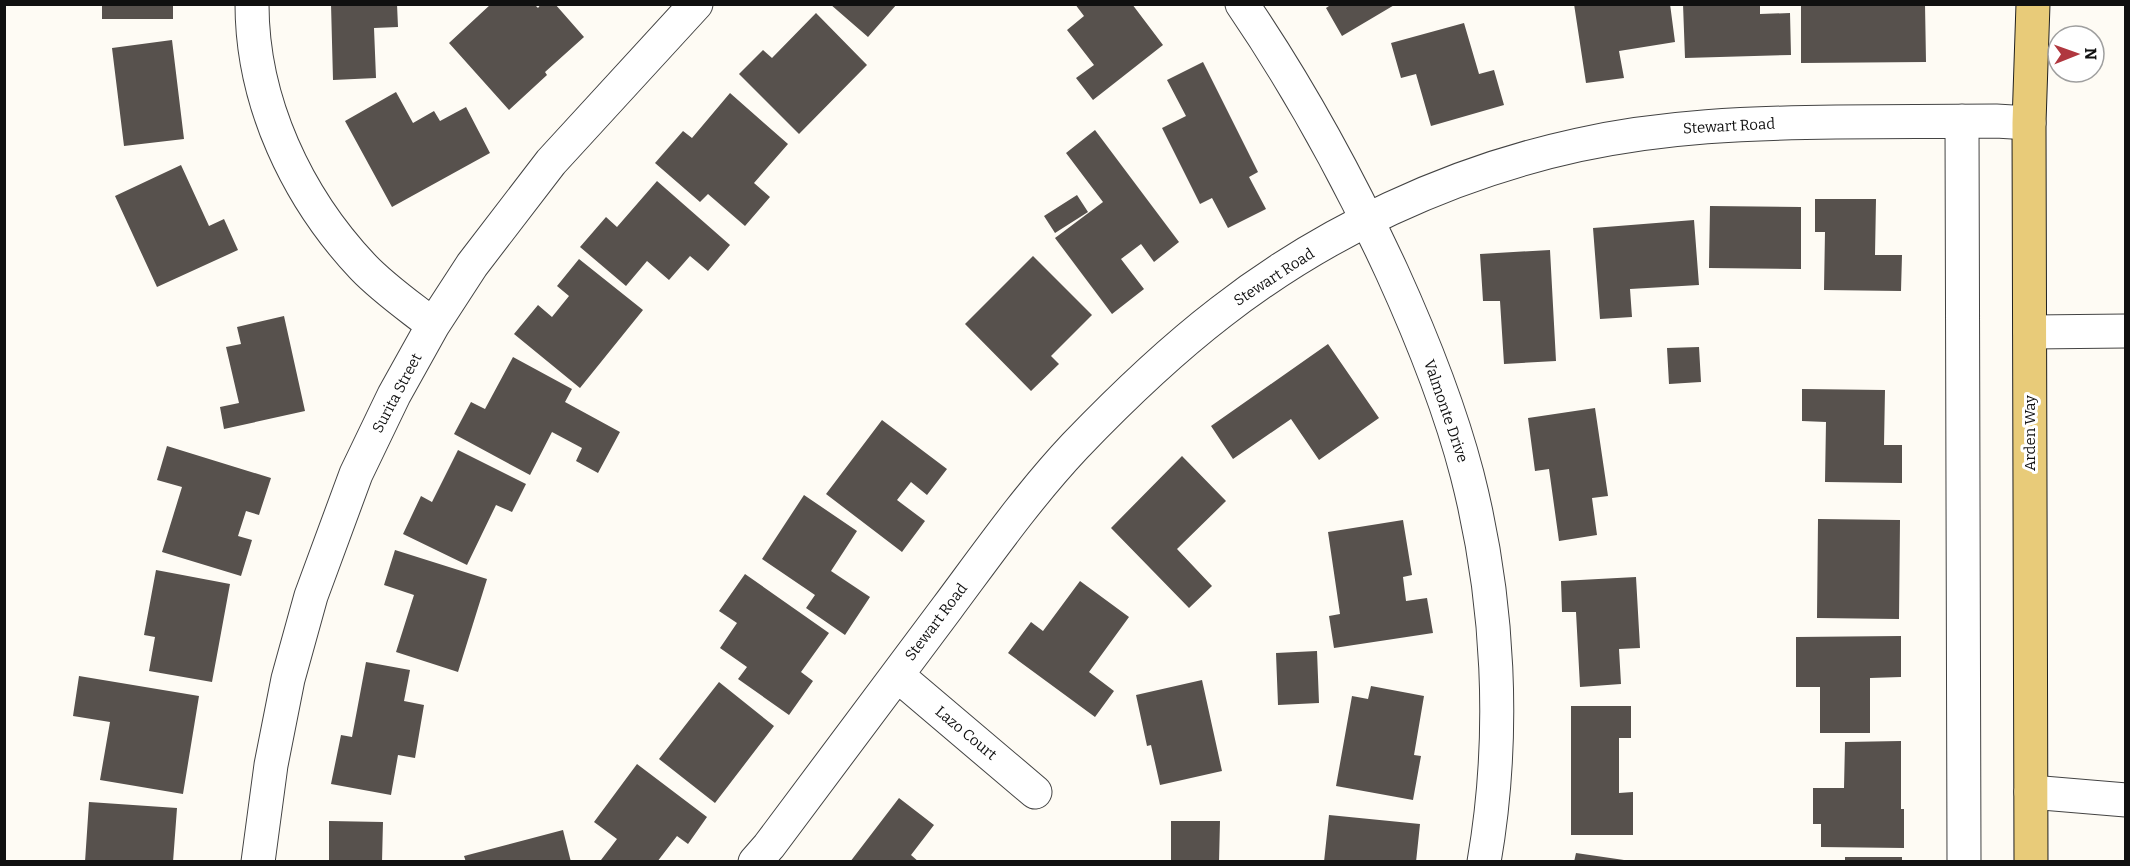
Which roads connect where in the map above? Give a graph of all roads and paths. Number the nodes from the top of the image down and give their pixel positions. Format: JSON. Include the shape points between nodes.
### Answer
{"nodes":[{"id":1,"x":252,"y":4,"type":"edge"},
{"id":2,"x":696,"y":4,"type":"edge"},
{"id":3,"x":1242,"y":4,"type":"edge"},
{"id":4,"x":2033,"y":4,"type":"edge"},
{"id":5,"x":1962,"y":121,"type":"junction"},
{"id":6,"x":2029,"y":123,"type":"junction"},
{"id":7,"x":1368,"y":220,"type":"junction"},
{"id":8,"x":433,"y":325,"type":"junction"},
{"id":9,"x":2126,"y":331,"type":"edge"},
{"id":10,"x":2030,"y":332,"type":"junction"},
{"id":11,"x":897,"y":675,"type":"junction"},
{"id":12,"x":1035,"y":792,"type":"dead end"},
{"id":13,"x":2031,"y":792,"type":"junction"},
{"id":14,"x":2126,"y":800,"type":"edge"},
{"id":15,"x":258,"y":861,"type":"edge"},
{"id":16,"x":755,"y":861,"type":"edge"},
{"id":17,"x":1484,"y":861,"type":"edge"},
{"id":18,"x":1964,"y":861,"type":"edge"},
{"id":19,"x":2031,"y":861,"type":"edge"}],
"edges":[{"from":1,"to":8,"type":"street","via":[[260,73],[275,127],[298,177],[327,224],[363,266]]},
{"from":2,"to":8,"type":"street","name":"Surita Street","via":[[551,162],[472,265]]},
{"from":3,"to":7,"type":"street","name":"Valmonte Drive","via":[[1312,116]]},
{"from":4,"to":6,"type":"main road","name":"Arden Way"},
{"from":5,"to":6,"type":"street","name":"Stewart Road"},
{"from":5,"to":7,"type":"street","name":"Stewart Road","via":[[1737,124],[1650,133],[1517,161],[1427,193]]},
{"from":5,"to":18,"type":"street"},
{"from":6,"to":10,"type":"main road","name":"Arden Way"},
{"from":7,"to":11,"type":"street","name":"Stewart Road","via":[[1273,275],[1221,312],[1130,390],[1072,449],[1019,512]]},
{"from":7,"to":17,"type":"street","name":"Valmonte Drive","via":[[1414,321],[1449,412],[1468,475],[1487,574],[1494,640],[1496,740]]},
{"from":8,"to":15,"type":"street","name":"Surita Street","via":[[356,474],[311,596],[288,680]]},
{"from":9,"to":10,"type":"street"},
{"from":10,"to":13,"type":"main road","name":"Arden Way"},
{"from":11,"to":12,"type":"street","name":"Lazo Court"},
{"from":11,"to":16,"type":"street","name":"Stewart Road"},
{"from":13,"to":14,"type":"street"},
{"from":13,"to":19,"type":"main road","name":"Arden Way"}]}
